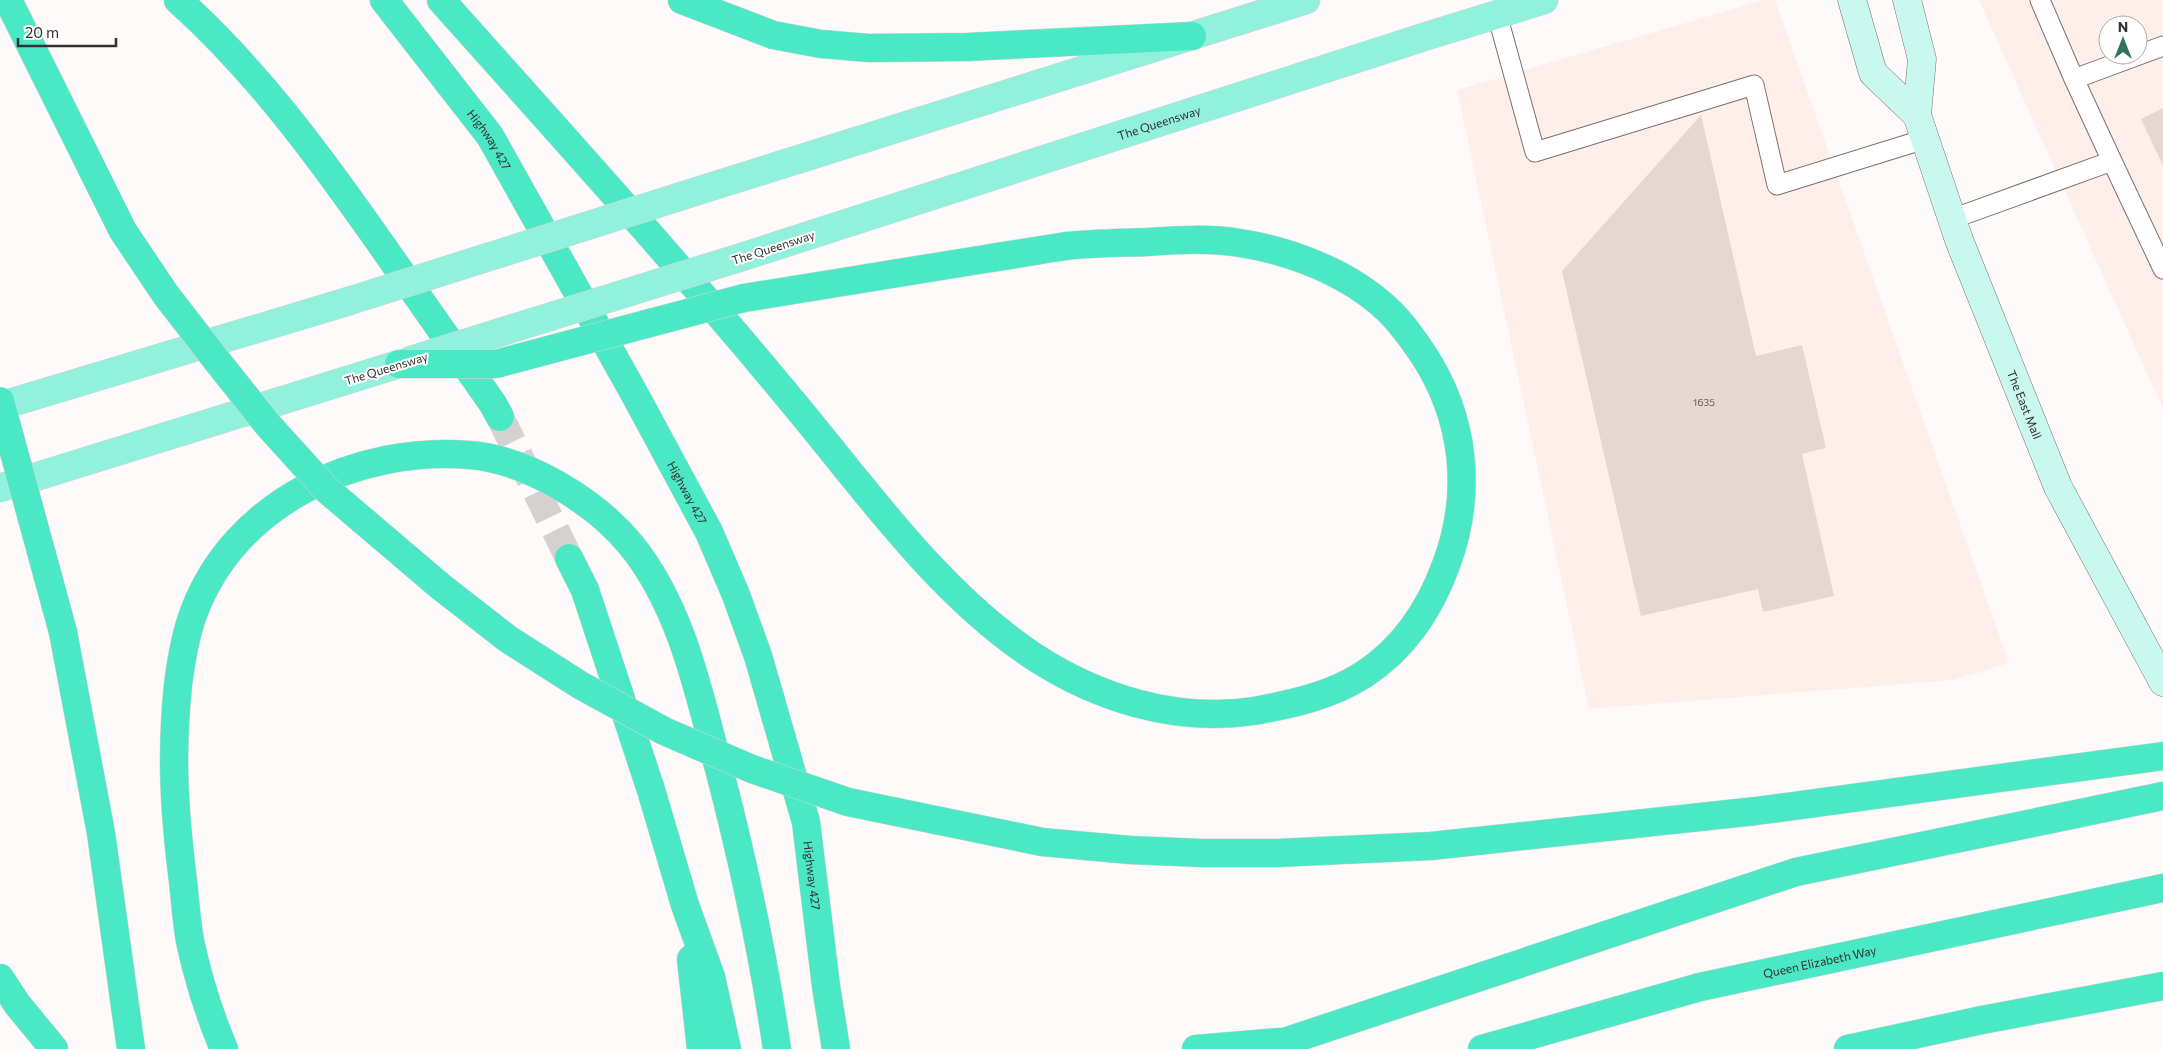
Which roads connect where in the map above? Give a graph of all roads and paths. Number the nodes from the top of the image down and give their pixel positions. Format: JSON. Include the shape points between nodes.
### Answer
{"nodes":[{"id":1,"x":8,"y":0,"type":"edge"},
{"id":2,"x":178,"y":0,"type":"edge"},
{"id":3,"x":384,"y":0,"type":"edge"},
{"id":4,"x":441,"y":0,"type":"edge"},
{"id":5,"x":682,"y":0,"type":"edge"},
{"id":6,"x":1306,"y":0,"type":"edge"},
{"id":7,"x":1544,"y":0,"type":"edge"},
{"id":8,"x":1852,"y":0,"type":"edge"},
{"id":9,"x":1907,"y":0,"type":"edge"},
{"id":10,"x":2040,"y":0,"type":"edge"},
{"id":11,"x":1497,"y":14,"type":"junction"},
{"id":12,"x":1192,"y":36,"type":"junction"},
{"id":13,"x":2163,"y":46,"type":"edge"},
{"id":14,"x":2074,"y":79,"type":"junction"},
{"id":15,"x":1921,"y":127,"type":"junction"},
{"id":16,"x":2112,"y":161,"type":"junction"},
{"id":17,"x":1952,"y":219,"type":"junction"},
{"id":18,"x":2163,"y":269,"type":"edge"},
{"id":19,"x":399,"y":364,"type":"junction"},
{"id":20,"x":0,"y":401,"type":"edge"},
{"id":21,"x":0,"y":406,"type":"edge"},
{"id":22,"x":500,"y":417,"type":"tunnel mouth"},
{"id":23,"x":0,"y":488,"type":"edge"},
{"id":24,"x":569,"y":558,"type":"tunnel mouth"},
{"id":25,"x":2163,"y":682,"type":"edge"},
{"id":26,"x":2163,"y":756,"type":"edge"},
{"id":27,"x":2163,"y":796,"type":"edge"},
{"id":28,"x":2162,"y":888,"type":"edge"},
{"id":29,"x":685,"y":905,"type":"junction"},
{"id":30,"x":0,"y":978,"type":"edge"},
{"id":31,"x":2163,"y":986,"type":"edge"},
{"id":32,"x":1272,"y":1046,"type":"edge"},
{"id":33,"x":54,"y":1049,"type":"edge"},
{"id":34,"x":131,"y":1049,"type":"edge"},
{"id":35,"x":224,"y":1049,"type":"edge"},
{"id":36,"x":701,"y":1049,"type":"edge"},
{"id":37,"x":726,"y":1049,"type":"edge"},
{"id":38,"x":778,"y":1049,"type":"edge"},
{"id":39,"x":836,"y":1049,"type":"edge"},
{"id":40,"x":1196,"y":1049,"type":"edge"},
{"id":41,"x":1482,"y":1049,"type":"edge"},
{"id":42,"x":1848,"y":1049,"type":"edge"}],
"edges":[{"from":1,"to":26,"type":"highway","bridge":true,"via":[[123,231],[166,295],[214,357],[268,425],[326,489],[508,639],[580,685],[664,731],[752,769],[840,799],[1042,842],[1130,850],[1277,853],[1431,846],[1756,811]]},
{"from":2,"to":22,"type":"highway","via":[[212,30],[278,103],[494,404]]},
{"from":3,"to":39,"type":"highway","name":"Highway 427","via":[[490,136],[709,532],[758,656],[806,822]]},
{"from":4,"to":19,"type":"highway","bridge":true,"via":[[560,133],[784,391],[904,538],[954,591],[1033,656],[1107,695],[1158,710],[1198,714],[1242,713],[1299,702],[1360,677],[1385,658],[1421,618],[1435,594],[1455,538],[1459,512],[1461,480],[1454,417],[1444,390],[1410,334],[1388,309],[1328,271],[1288,254],[1237,242],[1183,240],[1070,246],[744,298],[496,364]]},
{"from":5,"to":12,"type":"highway","via":[[773,35],[868,48],[967,47]]},
{"from":6,"to":12,"type":"main road"},
{"from":7,"to":11,"type":"main road","name":"The Queensway"},
{"from":8,"to":15,"type":"main road","name":"The East Mall","via":[[1873,73]]},
{"from":9,"to":15,"type":"main road","name":"The East Mall","via":[[1922,59]]},
{"from":10,"to":14,"type":"lane"},
{"from":11,"to":15,"type":"lane","via":[[1535,152],[1754,85],[1777,185]]},
{"from":11,"to":19,"type":"main road","name":"The Queensway","bridge":true},
{"from":12,"to":21,"type":"main road","bridge":true,"via":[[348,301]]},
{"from":13,"to":14,"type":"lane"},
{"from":14,"to":16,"type":"lane"},
{"from":15,"to":17,"type":"main road","name":"The East Mall"},
{"from":16,"to":17,"type":"lane"},
{"from":16,"to":18,"type":"lane"},
{"from":17,"to":25,"type":"main road","name":"The East Mall","via":[[2058,486]]},
{"from":19,"to":23,"type":"main road","name":"The Queensway"},
{"from":20,"to":34,"type":"highway","bridge":true,"via":[[63,632],[101,833]]},
{"from":24,"to":29,"type":"highway","via":[[585,590]]},
{"from":27,"to":32,"type":"highway","via":[[1796,872]]},
{"from":28,"to":41,"type":"highway","name":"Queen Elizabeth Way","via":[[1700,988]]},
{"from":29,"to":36,"type":"highway"},
{"from":29,"to":37,"type":"highway","via":[[711,977]]},
{"from":30,"to":33,"type":"highway"},
{"from":31,"to":42,"type":"highway"},
{"from":32,"to":40,"type":"highway"},
{"from":35,"to":38,"type":"highway","via":[[213,1024],[190,938],[174,800],[177,701],[182,654],[193,612],[223,558],[245,531],[309,485],[356,467],[415,456],[471,455],[528,471],[593,508],[630,543],[671,612],[688,659],[734,825],[752,903]]}]}
